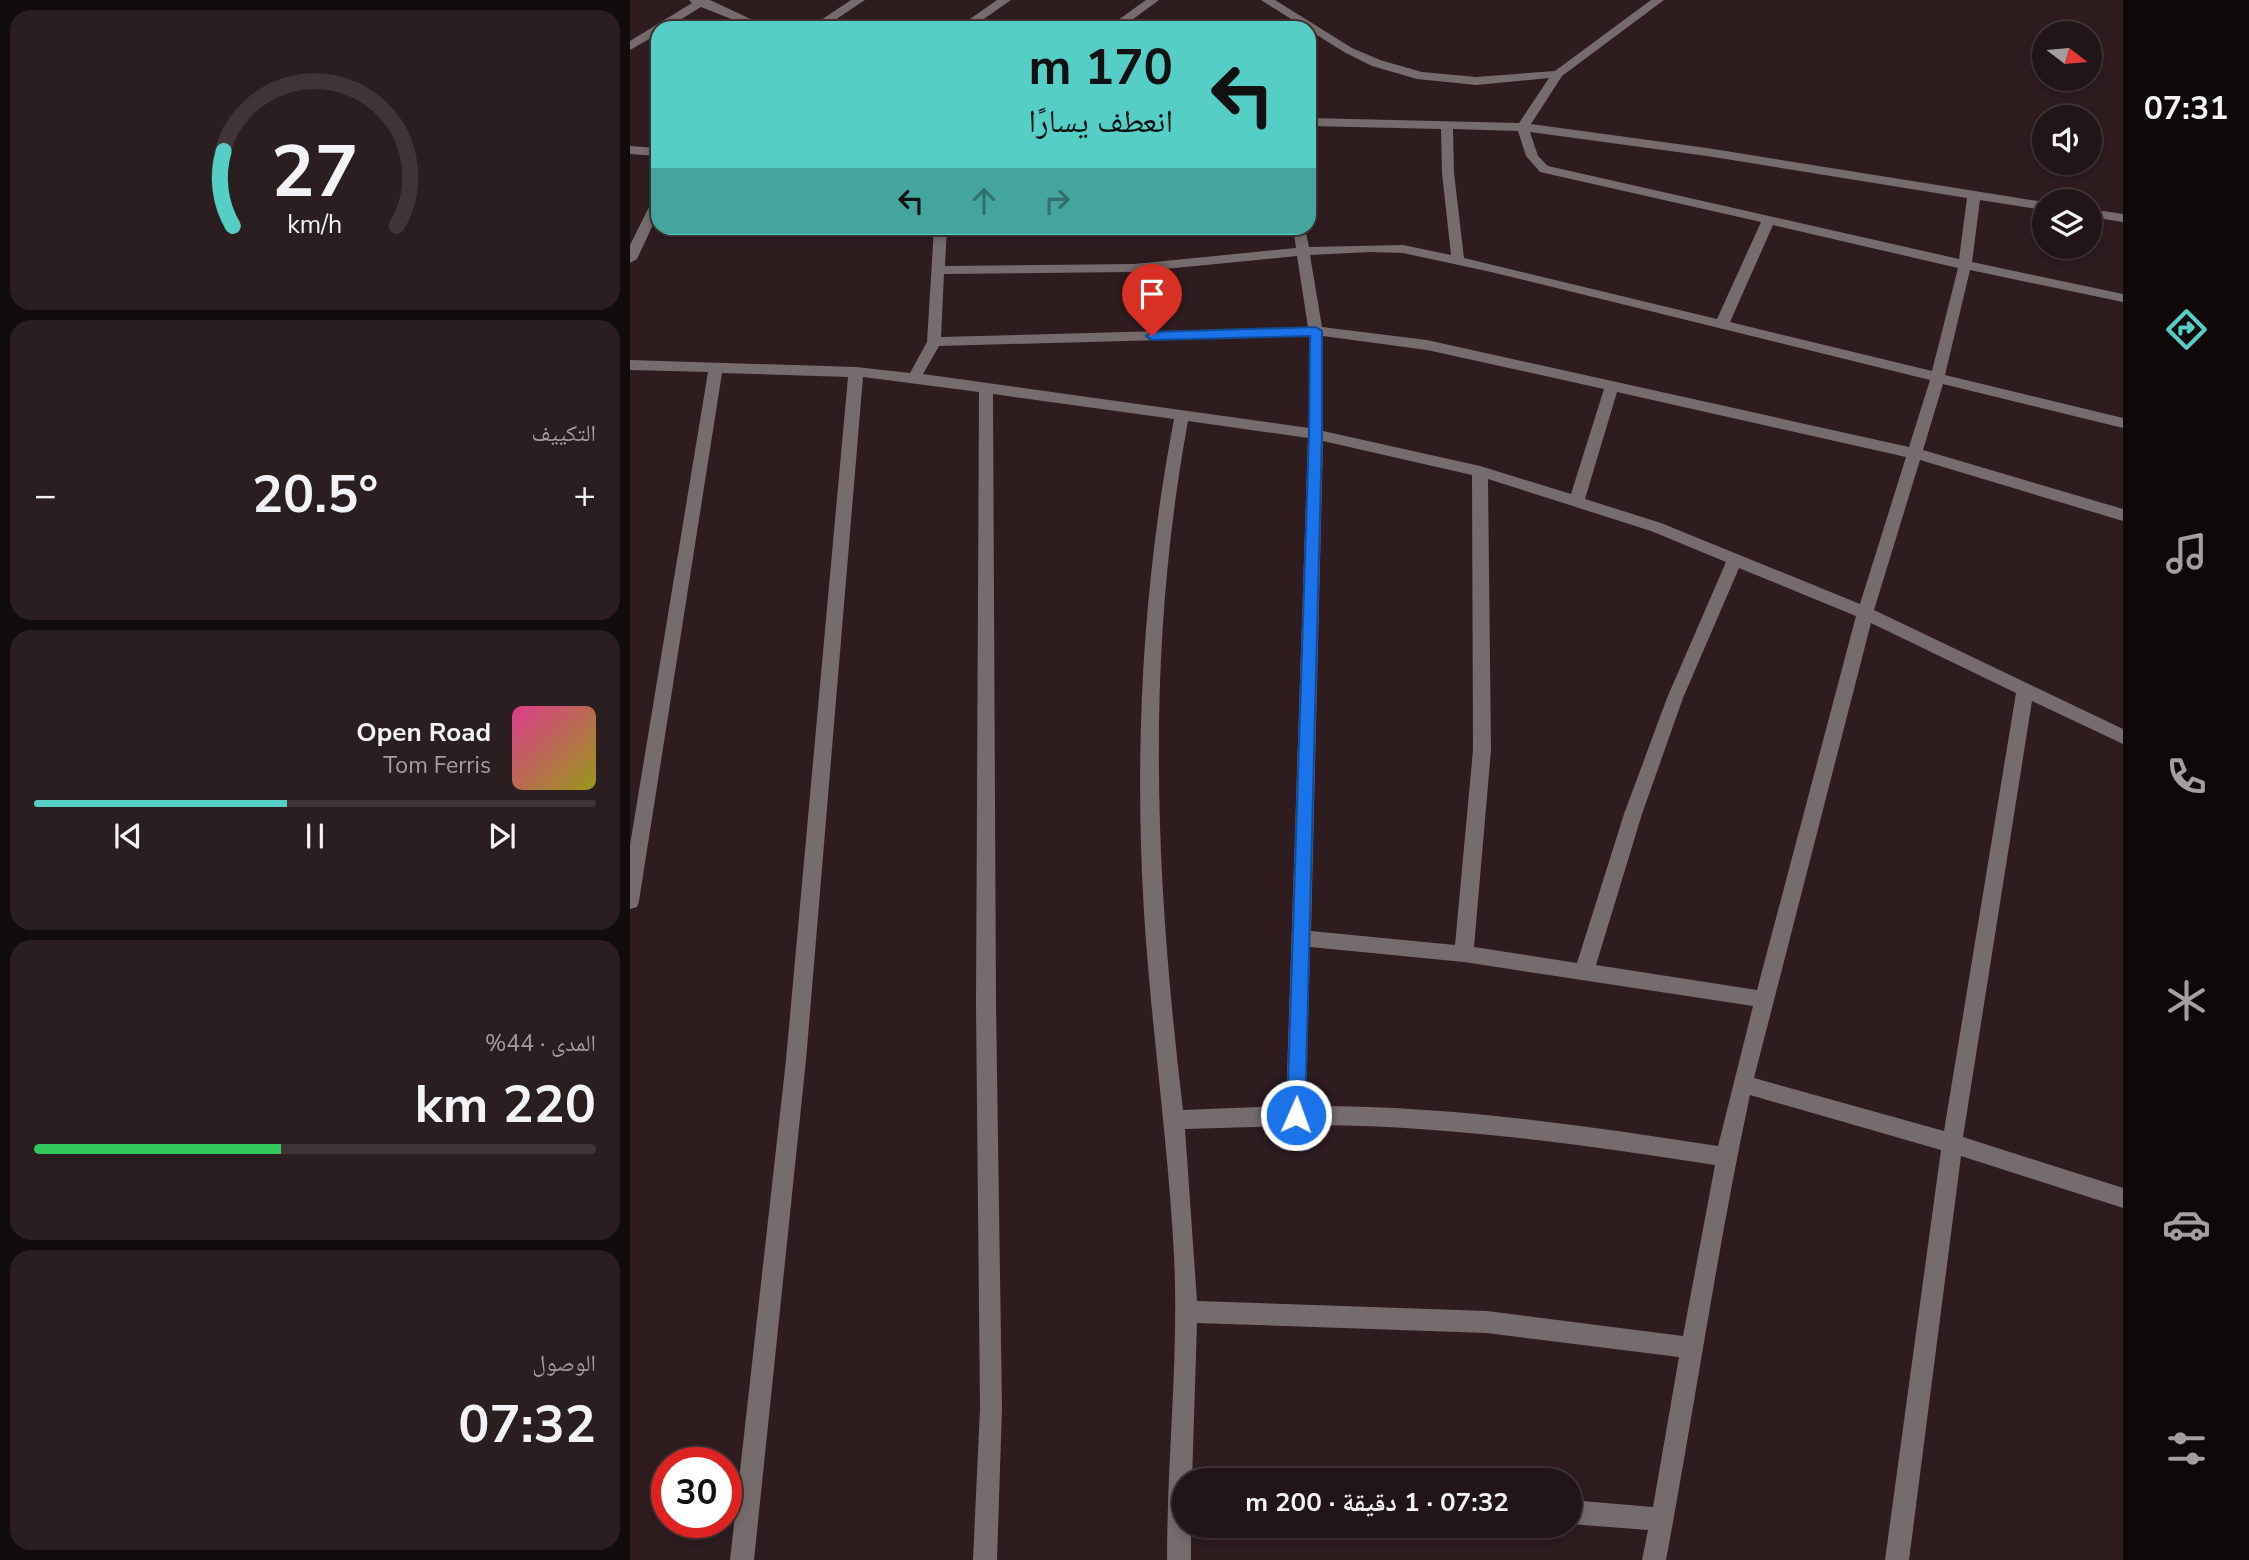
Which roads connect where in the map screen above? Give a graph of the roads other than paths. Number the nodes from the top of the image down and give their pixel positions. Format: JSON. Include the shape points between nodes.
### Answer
{"nodes":[{"id":1,"x":859,"y":0,"type":"edge"},
{"id":2,"x":1005,"y":0,"type":"edge"},
{"id":3,"x":1153,"y":0,"type":"edge"},
{"id":4,"x":1267,"y":0,"type":"edge"},
{"id":5,"x":1658,"y":0,"type":"edge"},
{"id":6,"x":699,"y":1,"type":"edge"},
{"id":7,"x":669,"y":21,"type":"edge"},
{"id":8,"x":747,"y":21,"type":"edge"},
{"id":9,"x":826,"y":21,"type":"edge"},
{"id":10,"x":974,"y":21,"type":"edge"},
{"id":11,"x":1124,"y":21,"type":"edge"},
{"id":12,"x":1300,"y":21,"type":"edge"},
{"id":13,"x":1316,"y":31,"type":"edge"},
{"id":14,"x":651,"y":32,"type":"edge"},
{"id":15,"x":630,"y":46,"type":"edge"},
{"id":16,"x":1558,"y":74,"type":"junction"},
{"id":17,"x":1316,"y":122,"type":"edge"},
{"id":18,"x":1447,"y":125,"type":"junction"},
{"id":19,"x":1523,"y":127,"type":"junction"},
{"id":20,"x":630,"y":150,"type":"edge"},
{"id":21,"x":651,"y":152,"type":"edge"},
{"id":22,"x":1974,"y":195,"type":"junction"},
{"id":23,"x":2032,"y":204,"type":"edge"},
{"id":24,"x":2102,"y":215,"type":"edge"},
{"id":25,"x":651,"y":216,"type":"edge"},
{"id":26,"x":2123,"y":218,"type":"edge"},
{"id":27,"x":1768,"y":221,"type":"junction"},
{"id":28,"x":940,"y":235,"type":"edge"},
{"id":29,"x":1300,"y":235,"type":"edge"},
{"id":30,"x":1302,"y":251,"type":"junction"},
{"id":31,"x":630,"y":259,"type":"edge"},
{"id":32,"x":1458,"y":260,"type":"junction"},
{"id":33,"x":1965,"y":265,"type":"junction"},
{"id":34,"x":939,"y":270,"type":"junction"},
{"id":35,"x":2123,"y":298,"type":"edge"},
{"id":36,"x":1721,"y":326,"type":"junction"},
{"id":37,"x":1316,"y":331,"type":"junction"},
{"id":38,"x":934,"y":342,"type":"junction"},
{"id":39,"x":630,"y":365,"type":"edge"},
{"id":40,"x":716,"y":366,"type":"junction"},
{"id":41,"x":856,"y":372,"type":"junction"},
{"id":42,"x":914,"y":378,"type":"junction"},
{"id":43,"x":1937,"y":380,"type":"junction"},
{"id":44,"x":1612,"y":386,"type":"junction"},
{"id":45,"x":986,"y":389,"type":"junction"},
{"id":46,"x":1182,"y":415,"type":"junction"},
{"id":47,"x":2123,"y":424,"type":"edge"},
{"id":48,"x":1316,"y":434,"type":"junction"},
{"id":49,"x":1912,"y":455,"type":"junction"},
{"id":50,"x":1480,"y":471,"type":"junction"},
{"id":51,"x":1577,"y":501,"type":"junction"},
{"id":52,"x":2123,"y":515,"type":"edge"},
{"id":53,"x":1735,"y":559,"type":"junction"},
{"id":54,"x":1866,"y":613,"type":"junction"},
{"id":55,"x":2025,"y":691,"type":"junction"},
{"id":56,"x":2123,"y":737,"type":"edge"},
{"id":57,"x":630,"y":901,"type":"edge"},
{"id":58,"x":1302,"y":938,"type":"junction"},
{"id":59,"x":1464,"y":954,"type":"junction"},
{"id":60,"x":1584,"y":972,"type":"junction"},
{"id":61,"x":1762,"y":999,"type":"junction"},
{"id":62,"x":1742,"y":1084,"type":"junction"},
{"id":63,"x":1296,"y":1115,"type":"junction"},
{"id":64,"x":1175,"y":1120,"type":"junction"},
{"id":65,"x":1952,"y":1143,"type":"junction"},
{"id":66,"x":1725,"y":1157,"type":"junction"},
{"id":67,"x":2123,"y":1198,"type":"edge"},
{"id":68,"x":1186,"y":1312,"type":"junction"},
{"id":69,"x":1694,"y":1348,"type":"junction"},
{"id":70,"x":1182,"y":1468,"type":"edge"},
{"id":71,"x":1582,"y":1514,"type":"edge"},
{"id":72,"x":1662,"y":1520,"type":"junction"},
{"id":73,"x":1180,"y":1538,"type":"edge"},
{"id":74,"x":742,"y":1560,"type":"edge"},
{"id":75,"x":985,"y":1560,"type":"edge"},
{"id":76,"x":1179,"y":1560,"type":"edge"},
{"id":77,"x":1654,"y":1560,"type":"edge"},
{"id":78,"x":1897,"y":1560,"type":"edge"}],
"edges":[{"from":1,"to":9,"type":"street"},
{"from":2,"to":10,"type":"street"},
{"from":3,"to":11,"type":"street"},
{"from":4,"to":12,"type":"street"},
{"from":5,"to":16,"type":"street"},
{"from":6,"to":7,"type":"street"},
{"from":6,"to":8,"type":"street"},
{"from":13,"to":16,"type":"street","via":[[1348,51],[1421,76],[1476,81]]},
{"from":14,"to":15,"type":"street"},
{"from":16,"to":19,"type":"street"},
{"from":17,"to":18,"type":"street"},
{"from":18,"to":19,"type":"street"},
{"from":18,"to":32,"type":"street"},
{"from":19,"to":22,"type":"street"},
{"from":19,"to":27,"type":"street","via":[[1530,154],[1544,169]]},
{"from":20,"to":21,"type":"street"},
{"from":22,"to":23,"type":"street"},
{"from":22,"to":33,"type":"street"},
{"from":24,"to":26,"type":"street"},
{"from":25,"to":31,"type":"street"},
{"from":27,"to":33,"type":"street"},
{"from":27,"to":36,"type":"street"},
{"from":28,"to":34,"type":"street"},
{"from":29,"to":30,"type":"street"},
{"from":30,"to":32,"type":"street","via":[[1403,249]]},
{"from":30,"to":34,"type":"street","via":[[1134,268]]},
{"from":30,"to":37,"type":"street"},
{"from":32,"to":36,"type":"street"},
{"from":33,"to":35,"type":"street"},
{"from":33,"to":43,"type":"street"},
{"from":34,"to":38,"type":"street"},
{"from":36,"to":43,"type":"street"},
{"from":37,"to":38,"type":"street"},
{"from":37,"to":44,"type":"street","via":[[1427,345]]},
{"from":37,"to":48,"type":"street"},
{"from":38,"to":42,"type":"street"},
{"from":39,"to":40,"type":"street"},
{"from":40,"to":41,"type":"street"},
{"from":40,"to":57,"type":"street"},
{"from":41,"to":42,"type":"street"},
{"from":41,"to":74,"type":"street","via":[[796,1060]]},
{"from":42,"to":45,"type":"street"},
{"from":43,"to":47,"type":"street"},
{"from":43,"to":49,"type":"street"},
{"from":44,"to":49,"type":"street"},
{"from":44,"to":51,"type":"street"},
{"from":45,"to":46,"type":"street"},
{"from":45,"to":75,"type":"street","via":[[991,1409]]},
{"from":46,"to":48,"type":"street"},
{"from":46,"to":64,"type":"street","via":[[1163,517],[1151,685],[1150,853],[1158,981]]},
{"from":48,"to":50,"type":"street"},
{"from":48,"to":58,"type":"street"},
{"from":49,"to":52,"type":"street"},
{"from":49,"to":54,"type":"street"},
{"from":50,"to":51,"type":"street"},
{"from":50,"to":59,"type":"street","via":[[1482,750]]},
{"from":51,"to":53,"type":"street"},
{"from":53,"to":54,"type":"street"},
{"from":53,"to":60,"type":"street","via":[[1675,698]]},
{"from":54,"to":55,"type":"street"},
{"from":54,"to":61,"type":"street"},
{"from":55,"to":56,"type":"street"},
{"from":55,"to":65,"type":"street"},
{"from":58,"to":59,"type":"street"},
{"from":58,"to":63,"type":"street"},
{"from":59,"to":60,"type":"street"},
{"from":60,"to":61,"type":"street"},
{"from":61,"to":62,"type":"street"},
{"from":62,"to":65,"type":"street"},
{"from":62,"to":66,"type":"street"},
{"from":63,"to":64,"type":"street"},
{"from":63,"to":66,"type":"street","via":[[1456,1121]]},
{"from":64,"to":68,"type":"street"},
{"from":65,"to":67,"type":"street"},
{"from":65,"to":78,"type":"street"},
{"from":66,"to":69,"type":"street"},
{"from":68,"to":69,"type":"street","via":[[1487,1322]]},
{"from":68,"to":70,"type":"street"},
{"from":69,"to":72,"type":"street"},
{"from":71,"to":72,"type":"street"},
{"from":72,"to":77,"type":"street"},
{"from":73,"to":76,"type":"street"}]}
